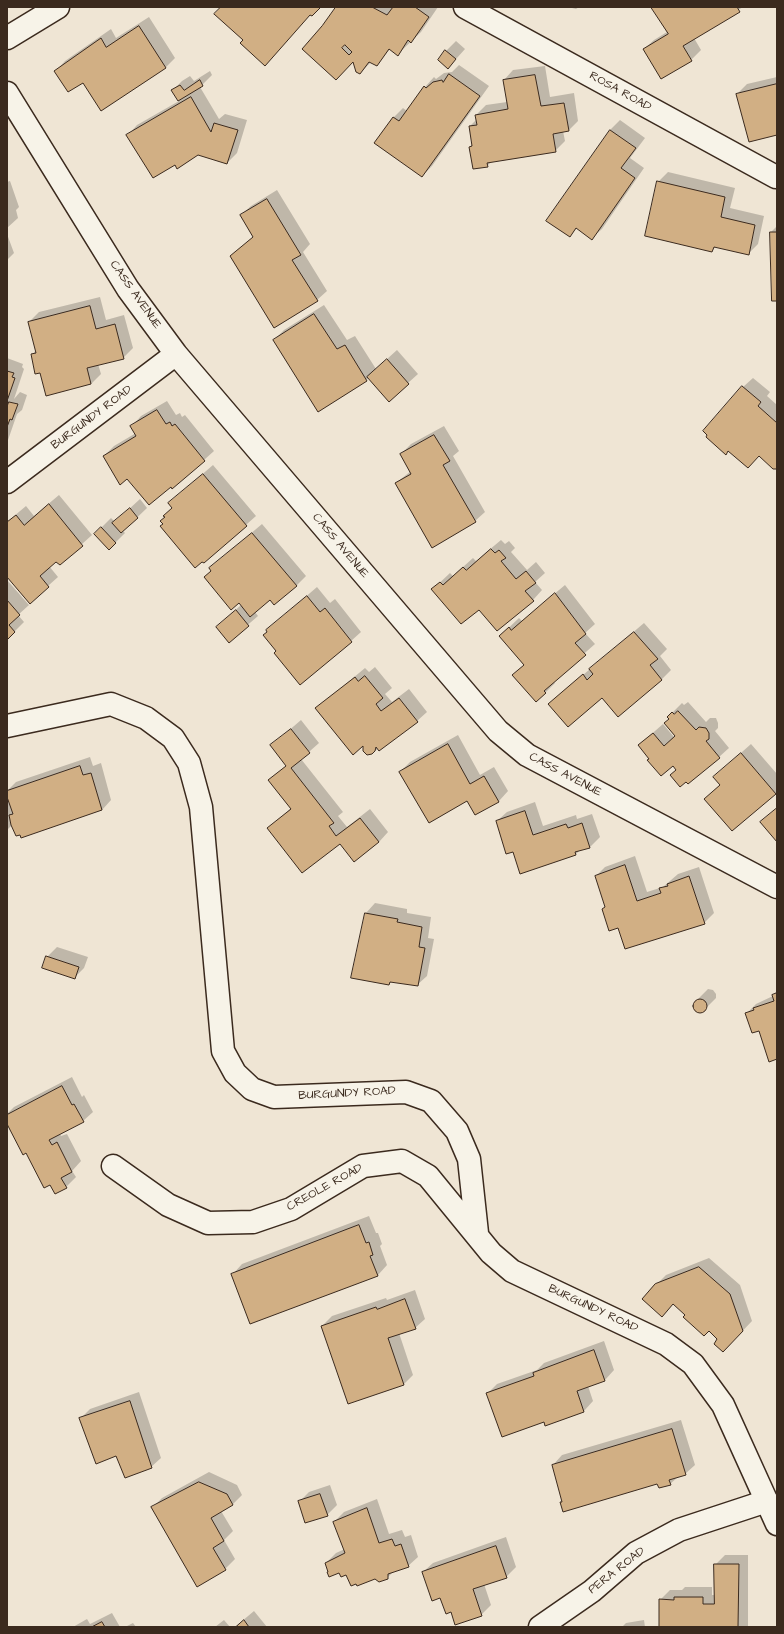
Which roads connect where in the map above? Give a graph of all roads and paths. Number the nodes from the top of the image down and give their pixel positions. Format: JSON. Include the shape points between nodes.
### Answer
{"nodes":[{"id":1,"x":58,"y":7,"type":"edge"},
{"id":2,"x":464,"y":7,"type":"edge"},
{"id":3,"x":7,"y":38,"type":"edge"},
{"id":4,"x":7,"y":93,"type":"edge"},
{"id":5,"x":776,"y":177,"type":"dead end"},
{"id":6,"x":176,"y":354,"type":"junction"},
{"id":7,"x":7,"y":482,"type":"edge"},
{"id":8,"x":7,"y":726,"type":"edge"},
{"id":9,"x":777,"y":887,"type":"edge"},
{"id":10,"x":113,"y":1166,"type":"dead end"},
{"id":11,"x":477,"y":1233,"type":"junction"},
{"id":12,"x":767,"y":1501,"type":"junction"},
{"id":13,"x":777,"y":1524,"type":"edge"},
{"id":14,"x":540,"y":1627,"type":"edge"}],
"edges":[{"from":1,"to":3,"type":"street"},
{"from":2,"to":5,"type":"street","name":"ROSA ROAD"},
{"from":4,"to":6,"type":"street","name":"CASS AVENUE","via":[[128,289]]},
{"from":6,"to":7,"type":"street","name":"BURGUNDY ROAD"},
{"from":6,"to":9,"type":"street","name":"CASS AVENUE","via":[[498,731],[527,755]]},
{"from":8,"to":11,"type":"street","name":"BURGUNDY ROAD","via":[[111,704],[146,718],[173,738],[189,763],[201,807],[223,1051],[235,1073],[252,1089],[274,1098],[406,1092],[431,1101],[457,1131],[469,1159]]},
{"from":10,"to":11,"type":"street","name":"CREOLE ROAD","via":[[168,1205],[208,1223],[253,1222],[291,1209],[363,1166],[402,1161],[428,1176]]},
{"from":11,"to":12,"type":"street","name":"BURGUNDY ROAD","via":[[491,1253],[512,1271],[666,1344],[693,1364],[723,1405]]},
{"from":12,"to":13,"type":"street","name":"BURGUNDY ROAD"},
{"from":12,"to":14,"type":"street","name":"PERA ROAD","via":[[679,1530],[636,1553],[592,1591]]}]}
